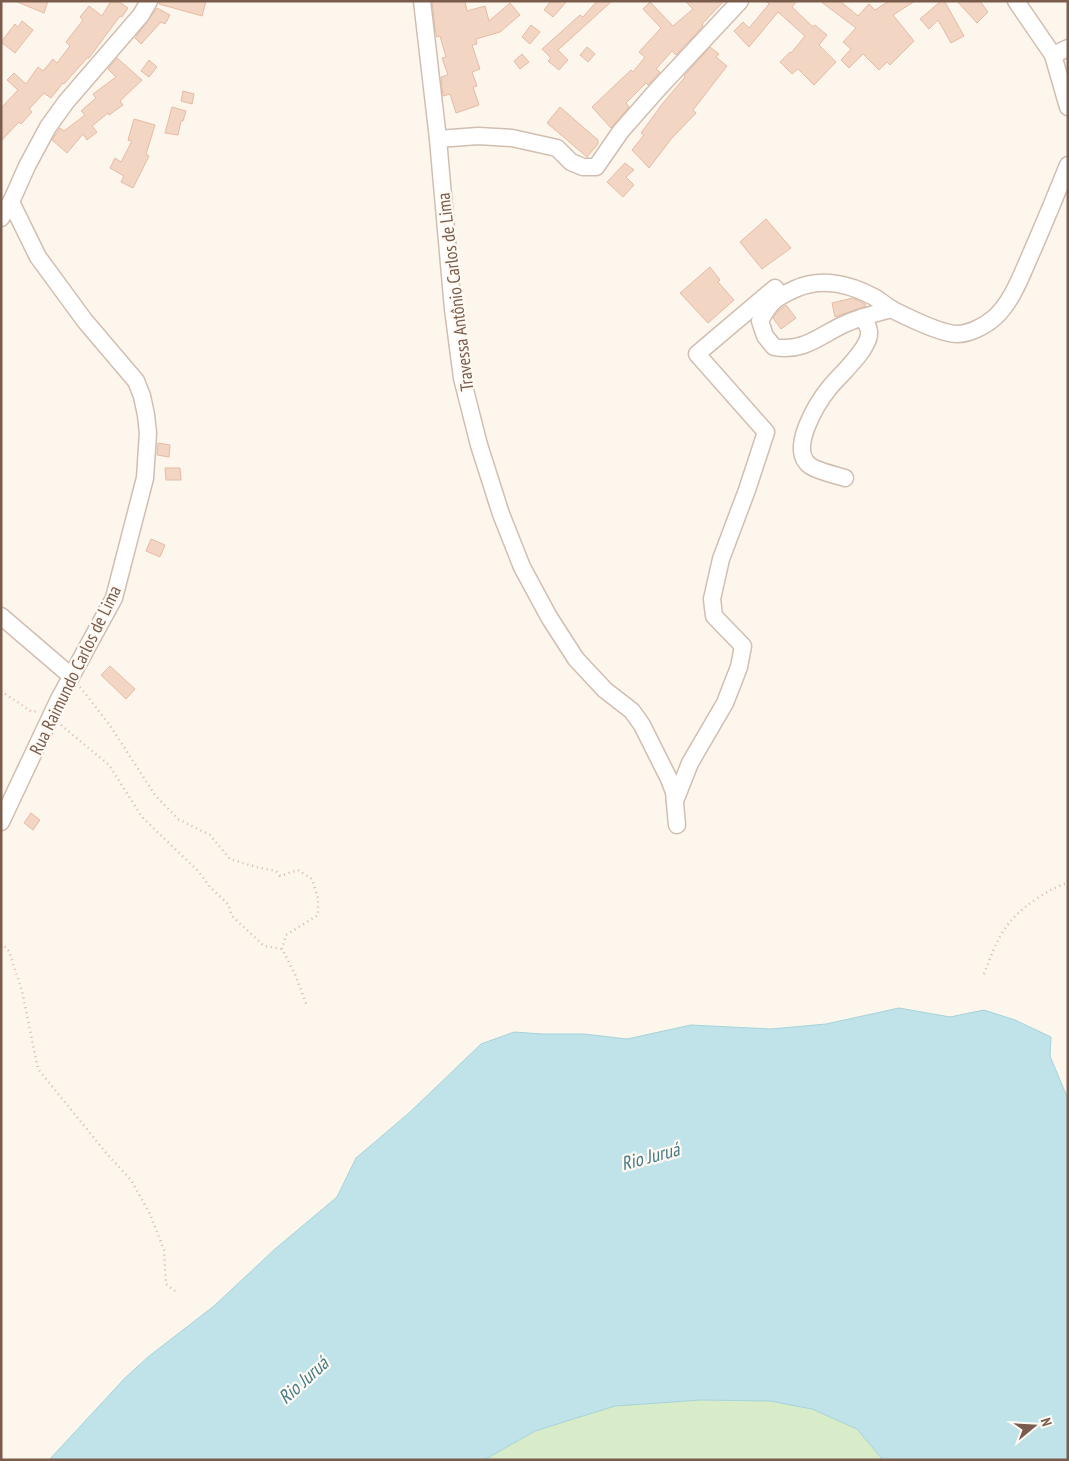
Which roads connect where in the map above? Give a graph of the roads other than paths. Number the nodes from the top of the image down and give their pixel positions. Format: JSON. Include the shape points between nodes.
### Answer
{"nodes":[{"id":1,"x":149,"y":1,"type":"edge"},
{"id":2,"x":422,"y":1,"type":"edge"},
{"id":3,"x":740,"y":1,"type":"edge"},
{"id":4,"x":1016,"y":1,"type":"edge"},
{"id":5,"x":1061,"y":52,"type":"edge"},
{"id":6,"x":1068,"y":107,"type":"edge"},
{"id":7,"x":438,"y":139,"type":"junction"},
{"id":8,"x":1068,"y":165,"type":"edge"},
{"id":9,"x":11,"y":202,"type":"junction"},
{"id":10,"x":1,"y":218,"type":"edge"},
{"id":11,"x":781,"y":296,"type":"junction"},
{"id":12,"x":892,"y":309,"type":"junction"},
{"id":13,"x":863,"y":317,"type":"junction"},
{"id":14,"x":845,"y":478,"type":"dead end"},
{"id":15,"x":1,"y":616,"type":"edge"},
{"id":16,"x":71,"y":676,"type":"junction"},
{"id":17,"x":675,"y":801,"type":"junction"},
{"id":18,"x":1,"y":822,"type":"edge"},
{"id":19,"x":677,"y":825,"type":"dead end"}],
"edges":[{"from":1,"to":9,"type":"street","via":[[141,15],[48,127]]},
{"from":2,"to":7,"type":"street","name":"Travessa Antônio Carlos de Lima"},
{"from":3,"to":7,"type":"street","via":[[627,124],[596,167],[571,162],[557,148],[512,138]]},
{"from":4,"to":5,"type":"street"},
{"from":5,"to":6,"type":"street"},
{"from":7,"to":17,"type":"street","name":"Travessa Antônio Carlos de Lima","via":[[462,378],[501,514],[522,567],[549,617],[576,659],[642,724],[670,779]]},
{"from":8,"to":12,"type":"street","via":[[1018,282],[994,318],[972,330],[956,334],[936,329]]},
{"from":9,"to":10,"type":"street"},
{"from":9,"to":16,"type":"street","name":"Rua Raimundo Carlos de Lima","via":[[38,257],[85,321],[136,381],[146,415],[145,478],[114,598]]},
{"from":11,"to":12,"type":"street","via":[[813,283],[837,283],[854,287]]},
{"from":11,"to":13,"type":"street","via":[[768,306],[760,321],[765,336],[774,347],[787,350],[799,347]]},
{"from":11,"to":17,"type":"street","via":[[775,288],[697,354],[766,432],[721,559],[712,599],[714,616],[743,646],[740,667],[725,703],[690,763]]},
{"from":12,"to":13,"type":"street"},
{"from":13,"to":14,"type":"street","via":[[869,335],[866,342],[816,407],[802,439],[801,454],[809,466]]},
{"from":15,"to":16,"type":"street"},
{"from":16,"to":18,"type":"street","name":"Rua Raimundo Carlos de Lima"},
{"from":17,"to":19,"type":"street","name":"Travessa Antônio Carlos de Lima"}]}
